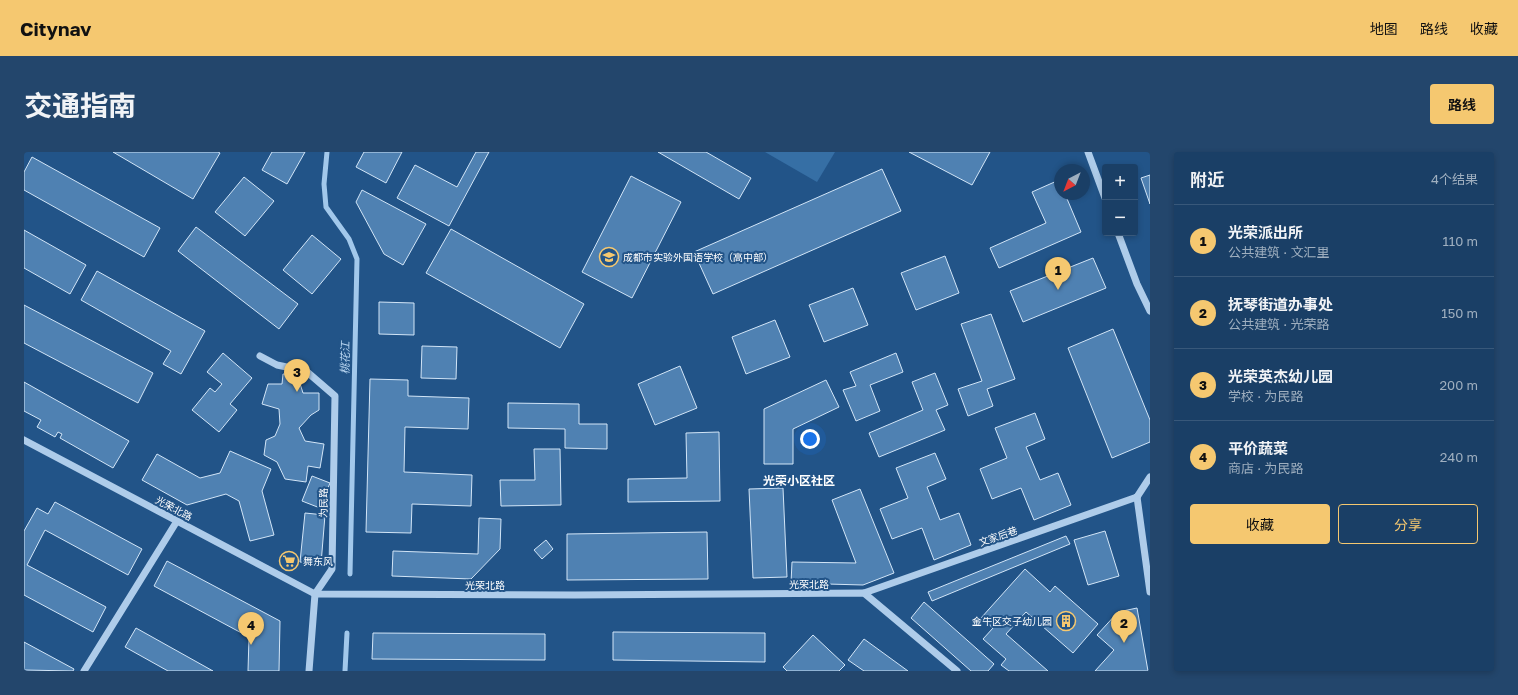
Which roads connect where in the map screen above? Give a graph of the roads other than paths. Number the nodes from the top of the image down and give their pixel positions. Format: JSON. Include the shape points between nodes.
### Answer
{"nodes":[{"id":1,"x":1088,"y":152,"type":"edge"},
{"id":2,"x":1102,"y":190,"type":"edge"},
{"id":3,"x":1119,"y":236,"type":"edge"},
{"id":4,"x":1150,"y":311,"type":"edge"},
{"id":5,"x":260,"y":356,"type":"dead end"},
{"id":6,"x":24,"y":440,"type":"edge"},
{"id":7,"x":1150,"y":477,"type":"edge"},
{"id":8,"x":1137,"y":497,"type":"junction"},
{"id":9,"x":177,"y":521,"type":"junction"},
{"id":10,"x":1150,"y":592,"type":"edge"},
{"id":11,"x":864,"y":593,"type":"junction"},
{"id":12,"x":315,"y":594,"type":"junction"},
{"id":13,"x":84,"y":671,"type":"edge"},
{"id":14,"x":309,"y":671,"type":"edge"},
{"id":15,"x":958,"y":671,"type":"edge"}],
"edges":[{"from":1,"to":2,"type":"street"},
{"from":3,"to":4,"type":"street"},
{"from":5,"to":12,"type":"street","name":"为民路","via":[[277,365],[306,372],[335,396],[332,569]]},
{"from":6,"to":9,"type":"street","name":"光荣北路"},
{"from":7,"to":8,"type":"street"},
{"from":8,"to":10,"type":"street"},
{"from":8,"to":11,"type":"street","name":"文家后巷"},
{"from":9,"to":12,"type":"street","name":"光荣北路"},
{"from":9,"to":13,"type":"street"},
{"from":11,"to":12,"type":"street","name":"光荣北路"},
{"from":11,"to":15,"type":"street"},
{"from":12,"to":14,"type":"street","name":"为民路"}]}
